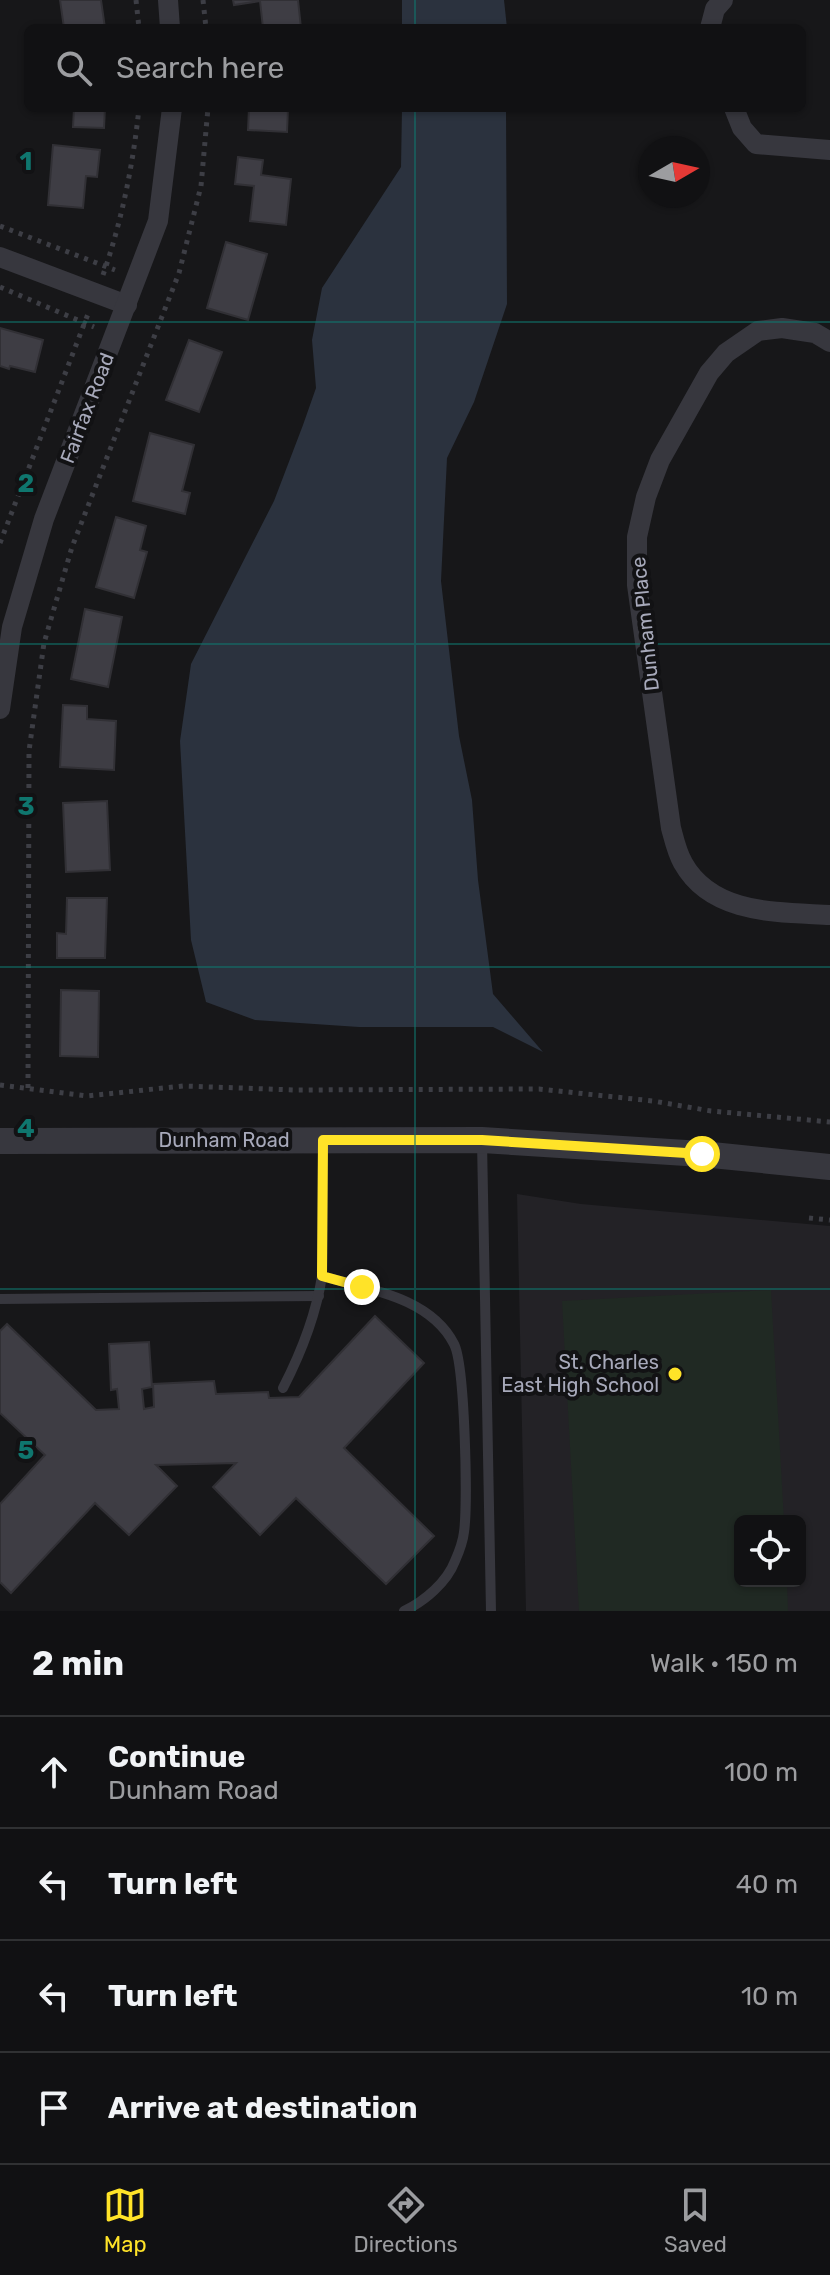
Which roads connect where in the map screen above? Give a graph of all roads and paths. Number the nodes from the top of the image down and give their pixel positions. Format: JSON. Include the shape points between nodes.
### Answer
{"nodes":[{"id":1,"x":136,"y":0,"type":"edge"},
{"id":2,"x":168,"y":0,"type":"edge"},
{"id":3,"x":203,"y":0,"type":"edge"},
{"id":4,"x":723,"y":0,"type":"edge"},
{"id":5,"x":139,"y":24,"type":"edge"},
{"id":6,"x":170,"y":24,"type":"edge"},
{"id":7,"x":206,"y":24,"type":"edge"},
{"id":8,"x":711,"y":24,"type":"edge"},
{"id":9,"x":139,"y":112,"type":"edge"},
{"id":10,"x":172,"y":112,"type":"edge"},
{"id":11,"x":208,"y":112,"type":"edge"},
{"id":12,"x":736,"y":112,"type":"edge"},
{"id":13,"x":830,"y":150,"type":"edge"},
{"id":14,"x":0,"y":226,"type":"edge"},
{"id":15,"x":0,"y":257,"type":"edge"},
{"id":16,"x":105,"y":267,"type":"junction"},
{"id":17,"x":115,"y":270,"type":"dead end"},
{"id":18,"x":0,"y":287,"type":"edge"},
{"id":19,"x":95,"y":294,"type":"junction"},
{"id":20,"x":127,"y":305,"type":"junction"},
{"id":21,"x":85,"y":323,"type":"junction"},
{"id":22,"x":94,"y":327,"type":"dead end"},
{"id":23,"x":830,"y":342,"type":"edge"},
{"id":24,"x":0,"y":543,"type":"edge"},
{"id":25,"x":0,"y":709,"type":"edge"},
{"id":26,"x":830,"y":915,"type":"edge"},
{"id":27,"x":0,"y":1085,"type":"edge"},
{"id":28,"x":28,"y":1088,"type":"junction"},
{"id":29,"x":830,"y":1122,"type":"edge"},
{"id":30,"x":323,"y":1140,"type":"junction"},
{"id":31,"x":482,"y":1140,"type":"junction"},
{"id":32,"x":0,"y":1141,"type":"edge"},
{"id":33,"x":830,"y":1167,"type":"edge"},
{"id":34,"x":809,"y":1218,"type":"dead end"},
{"id":35,"x":830,"y":1220,"type":"edge"},
{"id":36,"x":322,"y":1276,"type":"junction"},
{"id":37,"x":319,"y":1296,"type":"junction"},
{"id":38,"x":0,"y":1299,"type":"edge"},
{"id":39,"x":283,"y":1388,"type":"dead end"},
{"id":40,"x":404,"y":1611,"type":"edge"},
{"id":41,"x":491,"y":1611,"type":"edge"}],
"edges":[{"from":1,"to":5,"type":"path"},
{"from":2,"to":6,"type":"street"},
{"from":3,"to":7,"type":"path"},
{"from":4,"to":8,"type":"street"},
{"from":9,"to":16,"type":"path","via":[[134,156]]},
{"from":10,"to":20,"type":"street","name":"Fairfax Road","via":[[158,221]]},
{"from":11,"to":28,"type":"path","via":[[201,186],[179,273],[72,547],[44,643],[29,751]]},
{"from":12,"to":13,"type":"street","via":[[756,144]]},
{"from":14,"to":16,"type":"path"},
{"from":15,"to":19,"type":"street"},
{"from":16,"to":17,"type":"path"},
{"from":16,"to":19,"type":"path"},
{"from":18,"to":21,"type":"path"},
{"from":19,"to":20,"type":"street"},
{"from":19,"to":21,"type":"path"},
{"from":20,"to":25,"type":"street","name":"Fairfax Road","via":[[44,519],[12,627]]},
{"from":21,"to":22,"type":"path"},
{"from":21,"to":24,"type":"path"},
{"from":23,"to":26,"type":"street","name":"Dunham Place","via":[[815,333],[758,331],[726,353],[709,373],[660,460],[646,497],[637,537],[637,585],[671,828],[682,862],[701,888],[734,904]]},
{"from":27,"to":28,"type":"path"},
{"from":28,"to":29,"type":"path","via":[[87,1096],[183,1086],[539,1089]]},
{"from":30,"to":31,"type":"street","name":"Dunham Road"},
{"from":30,"to":32,"type":"street","name":"Dunham Road"},
{"from":30,"to":36,"type":"lane"},
{"from":31,"to":33,"type":"street","name":"Dunham Road"},
{"from":31,"to":41,"type":"lane"},
{"from":34,"to":35,"type":"path"},
{"from":36,"to":37,"type":"lane"},
{"from":36,"to":40,"type":"lane","via":[[415,1305],[455,1344],[461,1371],[464,1532],[454,1564],[440,1585]]},
{"from":37,"to":38,"type":"lane"},
{"from":37,"to":39,"type":"lane"}]}
